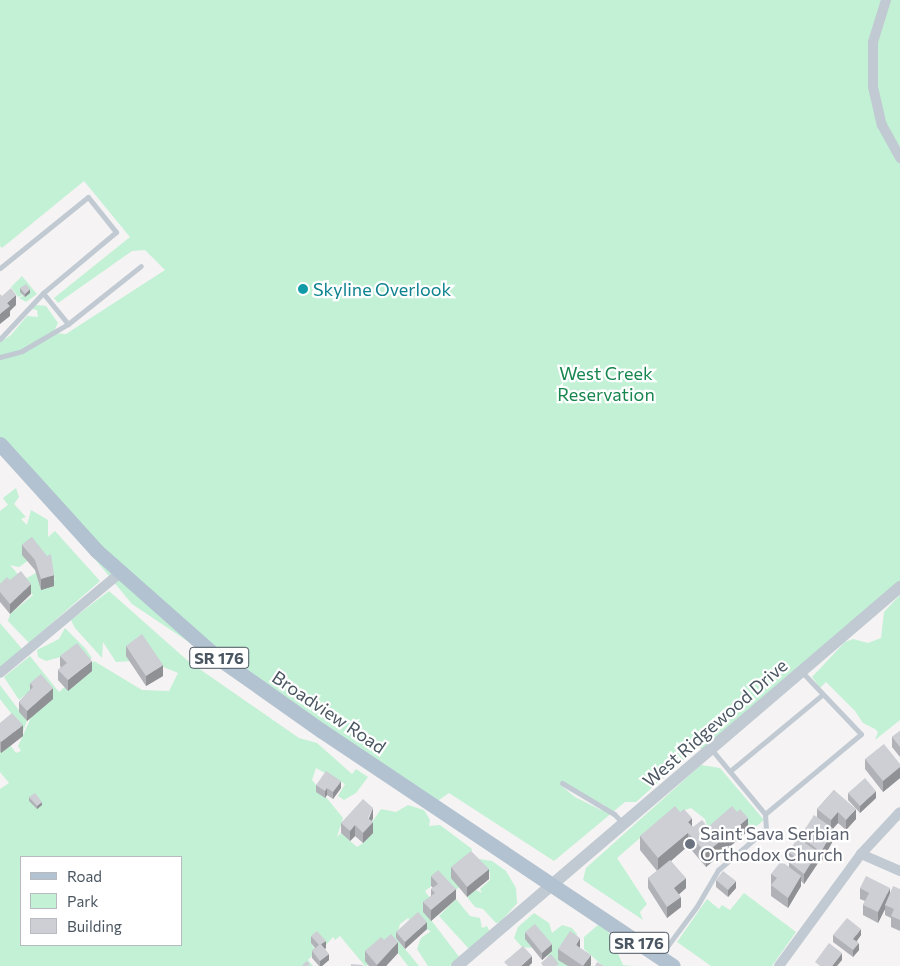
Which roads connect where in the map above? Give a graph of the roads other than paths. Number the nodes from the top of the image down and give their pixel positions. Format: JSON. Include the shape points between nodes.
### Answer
{"nodes":[{"id":1,"x":886,"y":0,"type":"edge"},
{"id":2,"x":900,"y":158,"type":"edge"},
{"id":3,"x":142,"y":266,"type":"dead end"},
{"id":4,"x":0,"y":268,"type":"edge"},
{"id":5,"x":43,"y":292,"type":"junction"},
{"id":6,"x":68,"y":324,"type":"junction"},
{"id":7,"x":0,"y":339,"type":"edge"},
{"id":8,"x":0,"y":357,"type":"edge"},
{"id":9,"x":0,"y":444,"type":"edge"},
{"id":10,"x":120,"y":573,"type":"junction"},
{"id":11,"x":900,"y":587,"type":"edge"},
{"id":12,"x":801,"y":672,"type":"junction"},
{"id":13,"x":0,"y":673,"type":"edge"},
{"id":14,"x":822,"y":695,"type":"junction"},
{"id":15,"x":712,"y":749,"type":"junction"},
{"id":16,"x":730,"y":771,"type":"junction"},
{"id":17,"x":562,"y":783,"type":"dead end"},
{"id":18,"x":900,"y":812,"type":"edge"},
{"id":19,"x":765,"y":814,"type":"junction"},
{"id":20,"x":624,"y":824,"type":"junction"},
{"id":21,"x":861,"y":854,"type":"junction"},
{"id":22,"x":900,"y":871,"type":"edge"},
{"id":23,"x":552,"y":886,"type":"junction"},
{"id":24,"x":668,"y":963,"type":"edge"},
{"id":25,"x":457,"y":966,"type":"edge"},
{"id":26,"x":779,"y":966,"type":"edge"}],
"edges":[{"from":1,"to":2,"type":"street","via":[[873,42],[873,87],[882,125]]},
{"from":3,"to":6,"type":"lane"},
{"from":4,"to":5,"type":"lane","via":[[88,198],[116,232]]},
{"from":5,"to":6,"type":"lane"},
{"from":5,"to":7,"type":"lane"},
{"from":6,"to":8,"type":"lane","via":[[22,350]]},
{"from":9,"to":10,"type":"main road","name":"Broadview Road","number":"SR 176","via":[[64,517]]},
{"from":10,"to":13,"type":"street"},
{"from":10,"to":23,"type":"main road","name":"Broadview Road","number":"SR 176","via":[[241,674]]},
{"from":11,"to":12,"type":"street","name":"West Ridgewood Drive"},
{"from":12,"to":14,"type":"lane"},
{"from":12,"to":15,"type":"street","name":"West Ridgewood Drive"},
{"from":14,"to":16,"type":"lane"},
{"from":14,"to":19,"type":"lane","via":[[861,734]]},
{"from":15,"to":16,"type":"lane"},
{"from":15,"to":20,"type":"street","name":"West Ridgewood Drive"},
{"from":16,"to":19,"type":"lane"},
{"from":17,"to":20,"type":"lane","via":[[614,814]]},
{"from":18,"to":21,"type":"street"},
{"from":19,"to":24,"type":"lane","via":[[766,829],[718,870]]},
{"from":20,"to":23,"type":"street","name":"West Ridgewood Drive"},
{"from":21,"to":22,"type":"street"},
{"from":21,"to":26,"type":"street"},
{"from":23,"to":24,"type":"main road","name":"Broadview Road","number":"SR 176"},
{"from":23,"to":25,"type":"street","name":"West Ridgewood Drive"}]}
